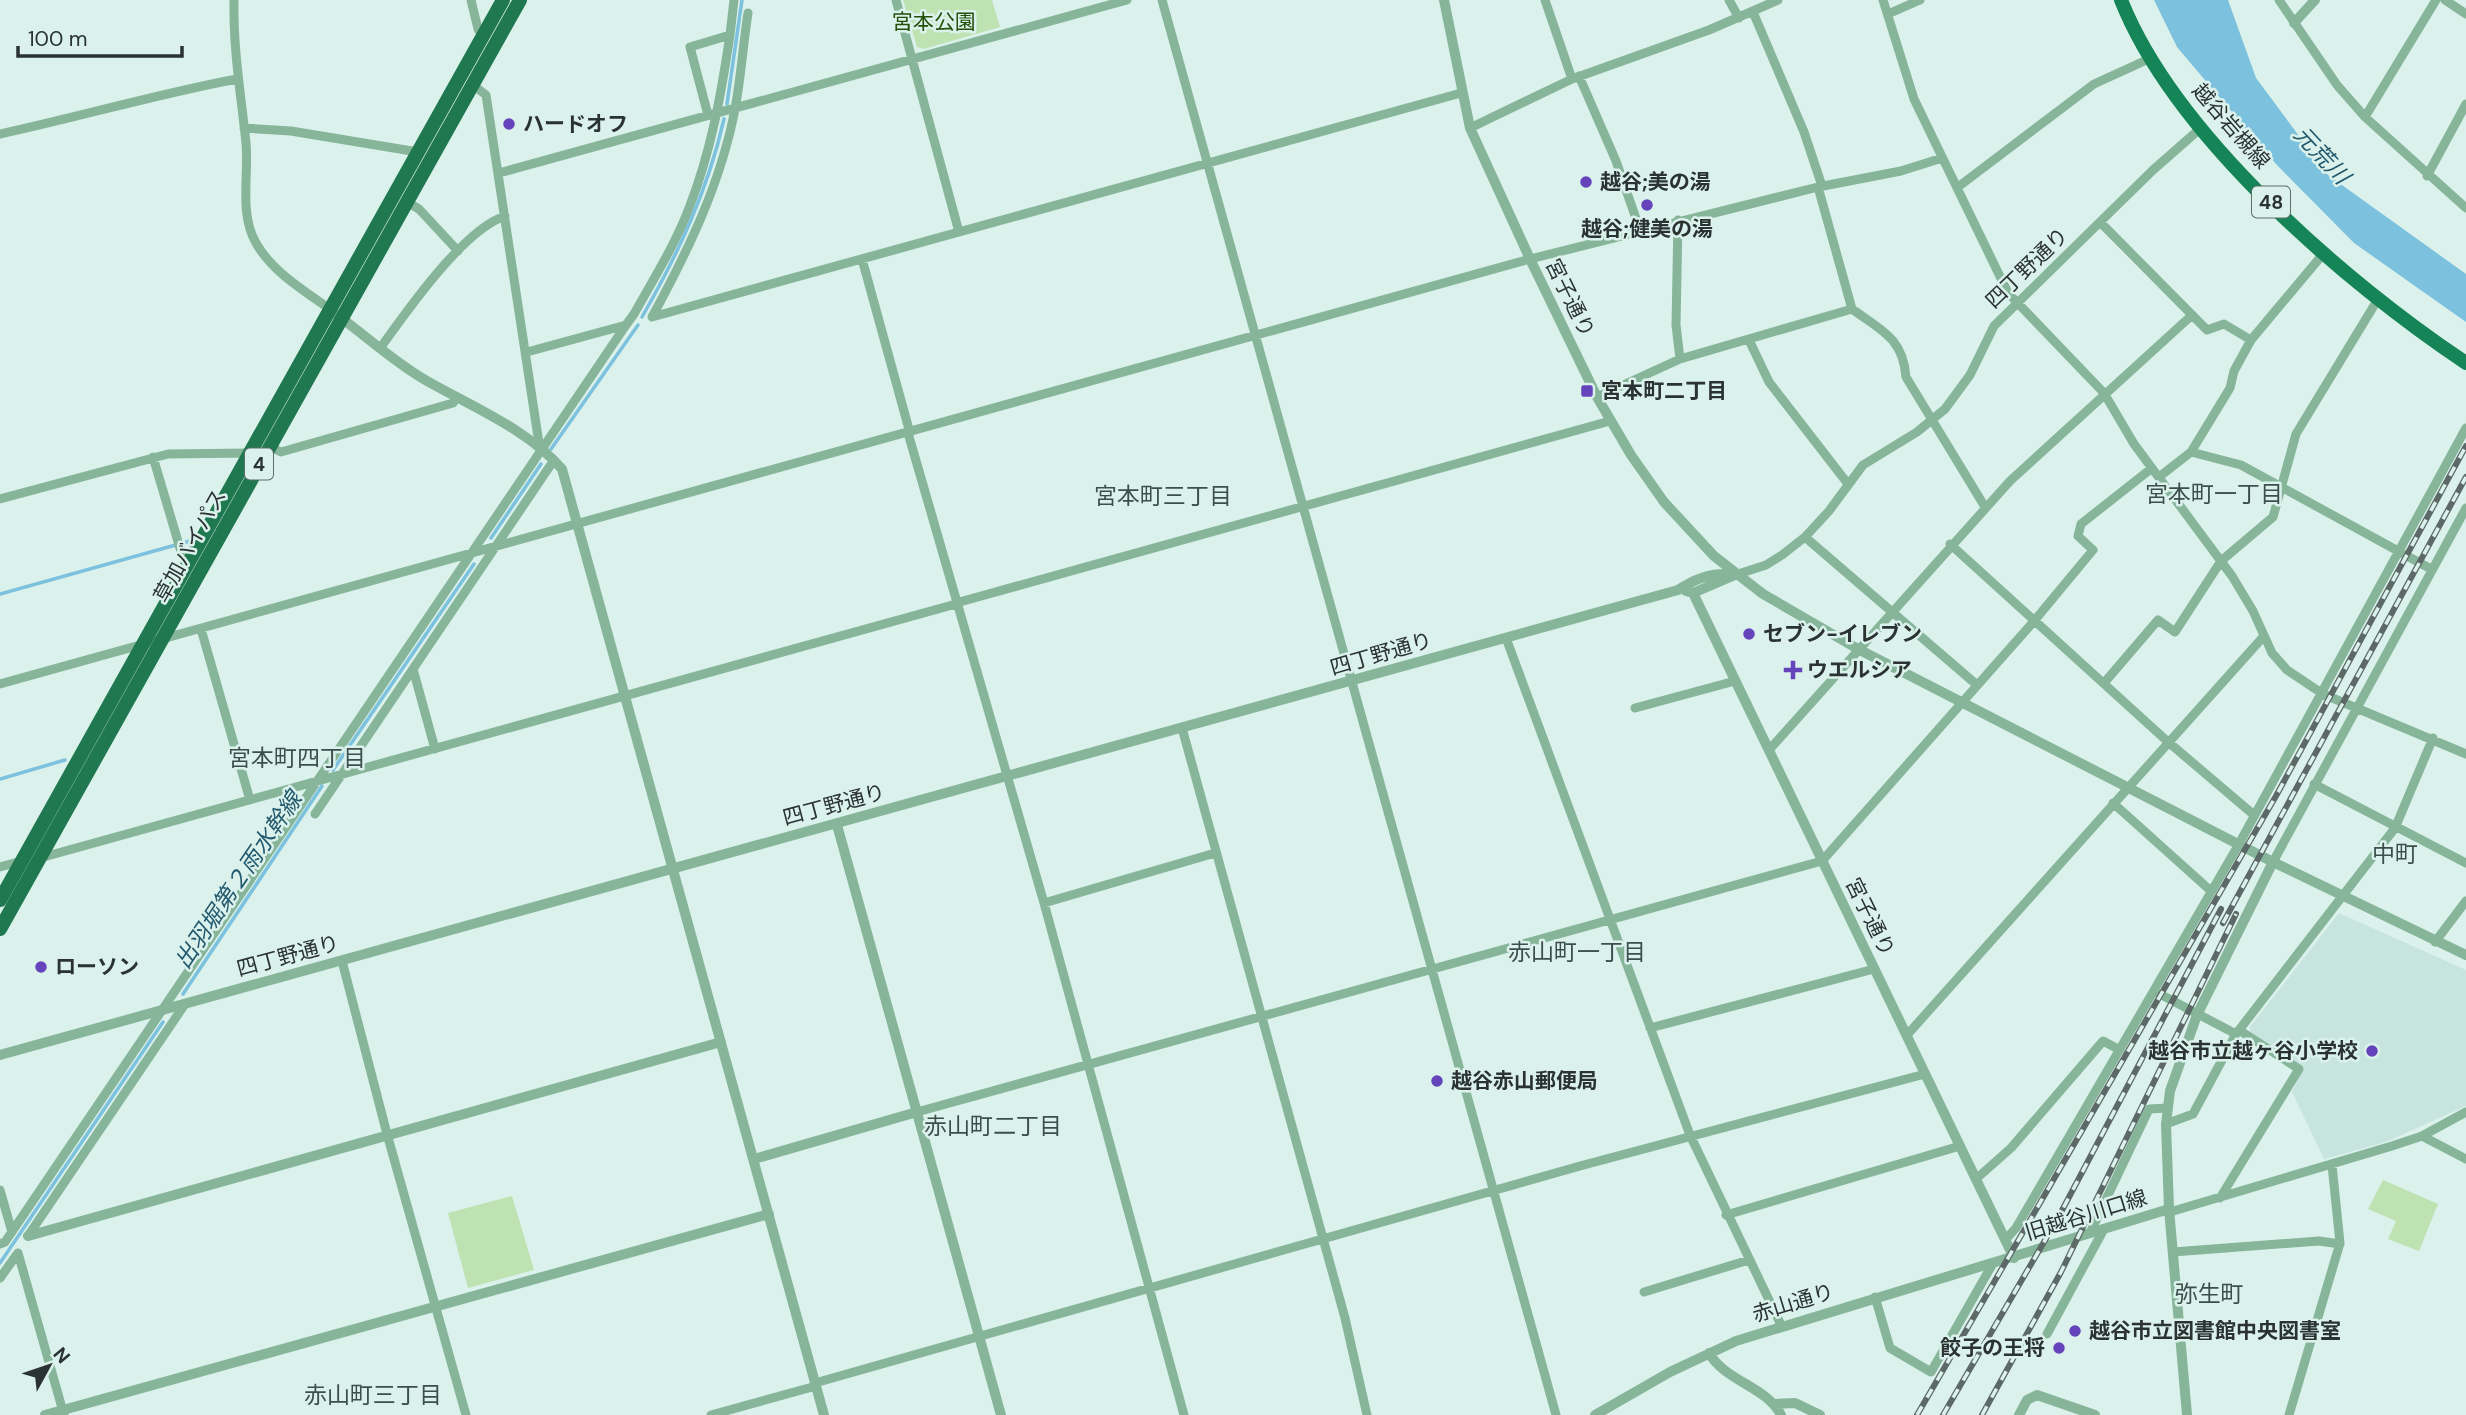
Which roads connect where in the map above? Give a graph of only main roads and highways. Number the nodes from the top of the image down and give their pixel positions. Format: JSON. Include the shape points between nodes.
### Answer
{"nodes":[{"id":1,"x":503,"y":0,"type":"edge"},
{"id":2,"x":520,"y":0,"type":"edge"},
{"id":3,"x":2121,"y":0,"type":"edge"},
{"id":4,"x":336,"y":314,"type":"junction"},
{"id":5,"x":2466,"y":363,"type":"edge"},
{"id":6,"x":0,"y":900,"type":"edge"},
{"id":7,"x":0,"y":929,"type":"edge"}],
"edges":[{"from":1,"to":4,"type":"highway","name":"草加バイパス","number":"4","via":[[418,152]]},
{"from":2,"to":4,"type":"highway","name":"草加バイパス","number":"4","via":[[407,202]]},
{"from":3,"to":5,"type":"main road","name":"越谷岩槻線","number":"48","via":[[2151,58],[2247,178],[2323,254]]},
{"from":4,"to":6,"type":"highway","name":"草加バイパス","number":"4","via":[[250,453]]},
{"from":4,"to":7,"type":"highway","name":"草加バイパス","number":"4","via":[[164,638]]}]}
